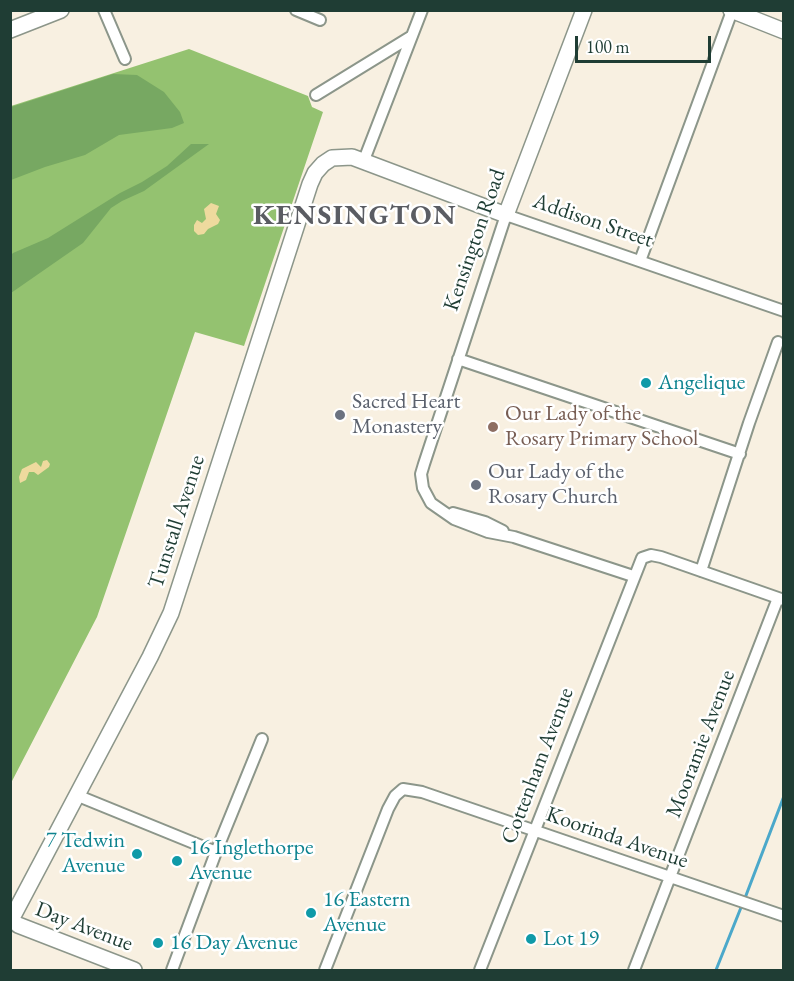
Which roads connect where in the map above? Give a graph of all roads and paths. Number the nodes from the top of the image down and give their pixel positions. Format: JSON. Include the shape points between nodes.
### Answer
{"nodes":[{"id":1,"x":61,"y":10,"type":"edge"},
{"id":2,"x":104,"y":10,"type":"edge"},
{"id":3,"x":296,"y":10,"type":"edge"},
{"id":4,"x":422,"y":10,"type":"edge"},
{"id":5,"x":584,"y":10,"type":"edge"},
{"id":6,"x":732,"y":11,"type":"edge"},
{"id":7,"x":320,"y":20,"type":"dead end"},
{"id":8,"x":10,"y":30,"type":"edge"},
{"id":9,"x":783,"y":31,"type":"edge"},
{"id":10,"x":412,"y":36,"type":"junction"},
{"id":11,"x":125,"y":58,"type":"dead end"},
{"id":12,"x":315,"y":95,"type":"dead end"},
{"id":13,"x":364,"y":160,"type":"junction"},
{"id":14,"x":506,"y":215,"type":"junction"},
{"id":15,"x":639,"y":261,"type":"junction"},
{"id":16,"x":781,"y":308,"type":"edge"},
{"id":17,"x":778,"y":342,"type":"dead end"},
{"id":18,"x":458,"y":360,"type":"junction"},
{"id":19,"x":740,"y":454,"type":"junction"},
{"id":20,"x":700,"y":571,"type":"junction"},
{"id":21,"x":633,"y":576,"type":"junction"},
{"id":22,"x":781,"y":599,"type":"edge"},
{"id":23,"x":262,"y":739,"type":"dead end"},
{"id":24,"x":76,"y":795,"type":"junction"},
{"id":25,"x":534,"y":830,"type":"junction"},
{"id":26,"x":216,"y":852,"type":"junction"},
{"id":27,"x":670,"y":878,"type":"junction"},
{"id":28,"x":783,"y":916,"type":"edge"},
{"id":29,"x":13,"y":922,"type":"edge"},
{"id":30,"x":134,"y":970,"type":"edge"},
{"id":31,"x":171,"y":970,"type":"edge"},
{"id":32,"x":325,"y":970,"type":"edge"},
{"id":33,"x":480,"y":970,"type":"edge"},
{"id":34,"x":634,"y":970,"type":"edge"}],
"edges":[{"from":1,"to":8,"type":"street"},
{"from":2,"to":11,"type":"street"},
{"from":3,"to":7,"type":"street"},
{"from":4,"to":10,"type":"street"},
{"from":5,"to":14,"type":"street","name":"Kensington Road"},
{"from":6,"to":9,"type":"street"},
{"from":6,"to":15,"type":"street"},
{"from":10,"to":12,"type":"street"},
{"from":10,"to":13,"type":"street"},
{"from":13,"to":14,"type":"street","name":"Addison Street"},
{"from":13,"to":24,"type":"street","name":"Tunstall Avenue","via":[[332,158],[310,184],[171,614]]},
{"from":14,"to":15,"type":"street","name":"Addison Street"},
{"from":14,"to":18,"type":"street","name":"Kensington Road"},
{"from":15,"to":16,"type":"street","name":"Addison Street"},
{"from":17,"to":19,"type":"street"},
{"from":18,"to":19,"type":"street"},
{"from":18,"to":21,"type":"street","name":"Kensington Road","via":[[423,464],[423,488],[431,503],[441,511],[485,522],[514,537]]},
{"from":19,"to":20,"type":"street"},
{"from":20,"to":21,"type":"street","via":[[651,555],[642,558]]},
{"from":20,"to":22,"type":"street"},
{"from":21,"to":25,"type":"street","name":"Cottenham Avenue"},
{"from":22,"to":27,"type":"street","name":"Mooramie Avenue"},
{"from":23,"to":26,"type":"street"},
{"from":24,"to":26,"type":"street"},
{"from":24,"to":29,"type":"street","name":"Tunstall Avenue"},
{"from":25,"to":27,"type":"street","name":"Koorinda Avenue"},
{"from":25,"to":32,"type":"street","name":"Koorinda Avenue","via":[[403,789],[388,809]]},
{"from":25,"to":33,"type":"street","name":"Cottenham Avenue"},
{"from":26,"to":31,"type":"street"},
{"from":27,"to":28,"type":"street","name":"Koorinda Avenue"},
{"from":27,"to":34,"type":"street","name":"Mooramie Avenue"},
{"from":29,"to":30,"type":"street","name":"Day Avenue"}]}
